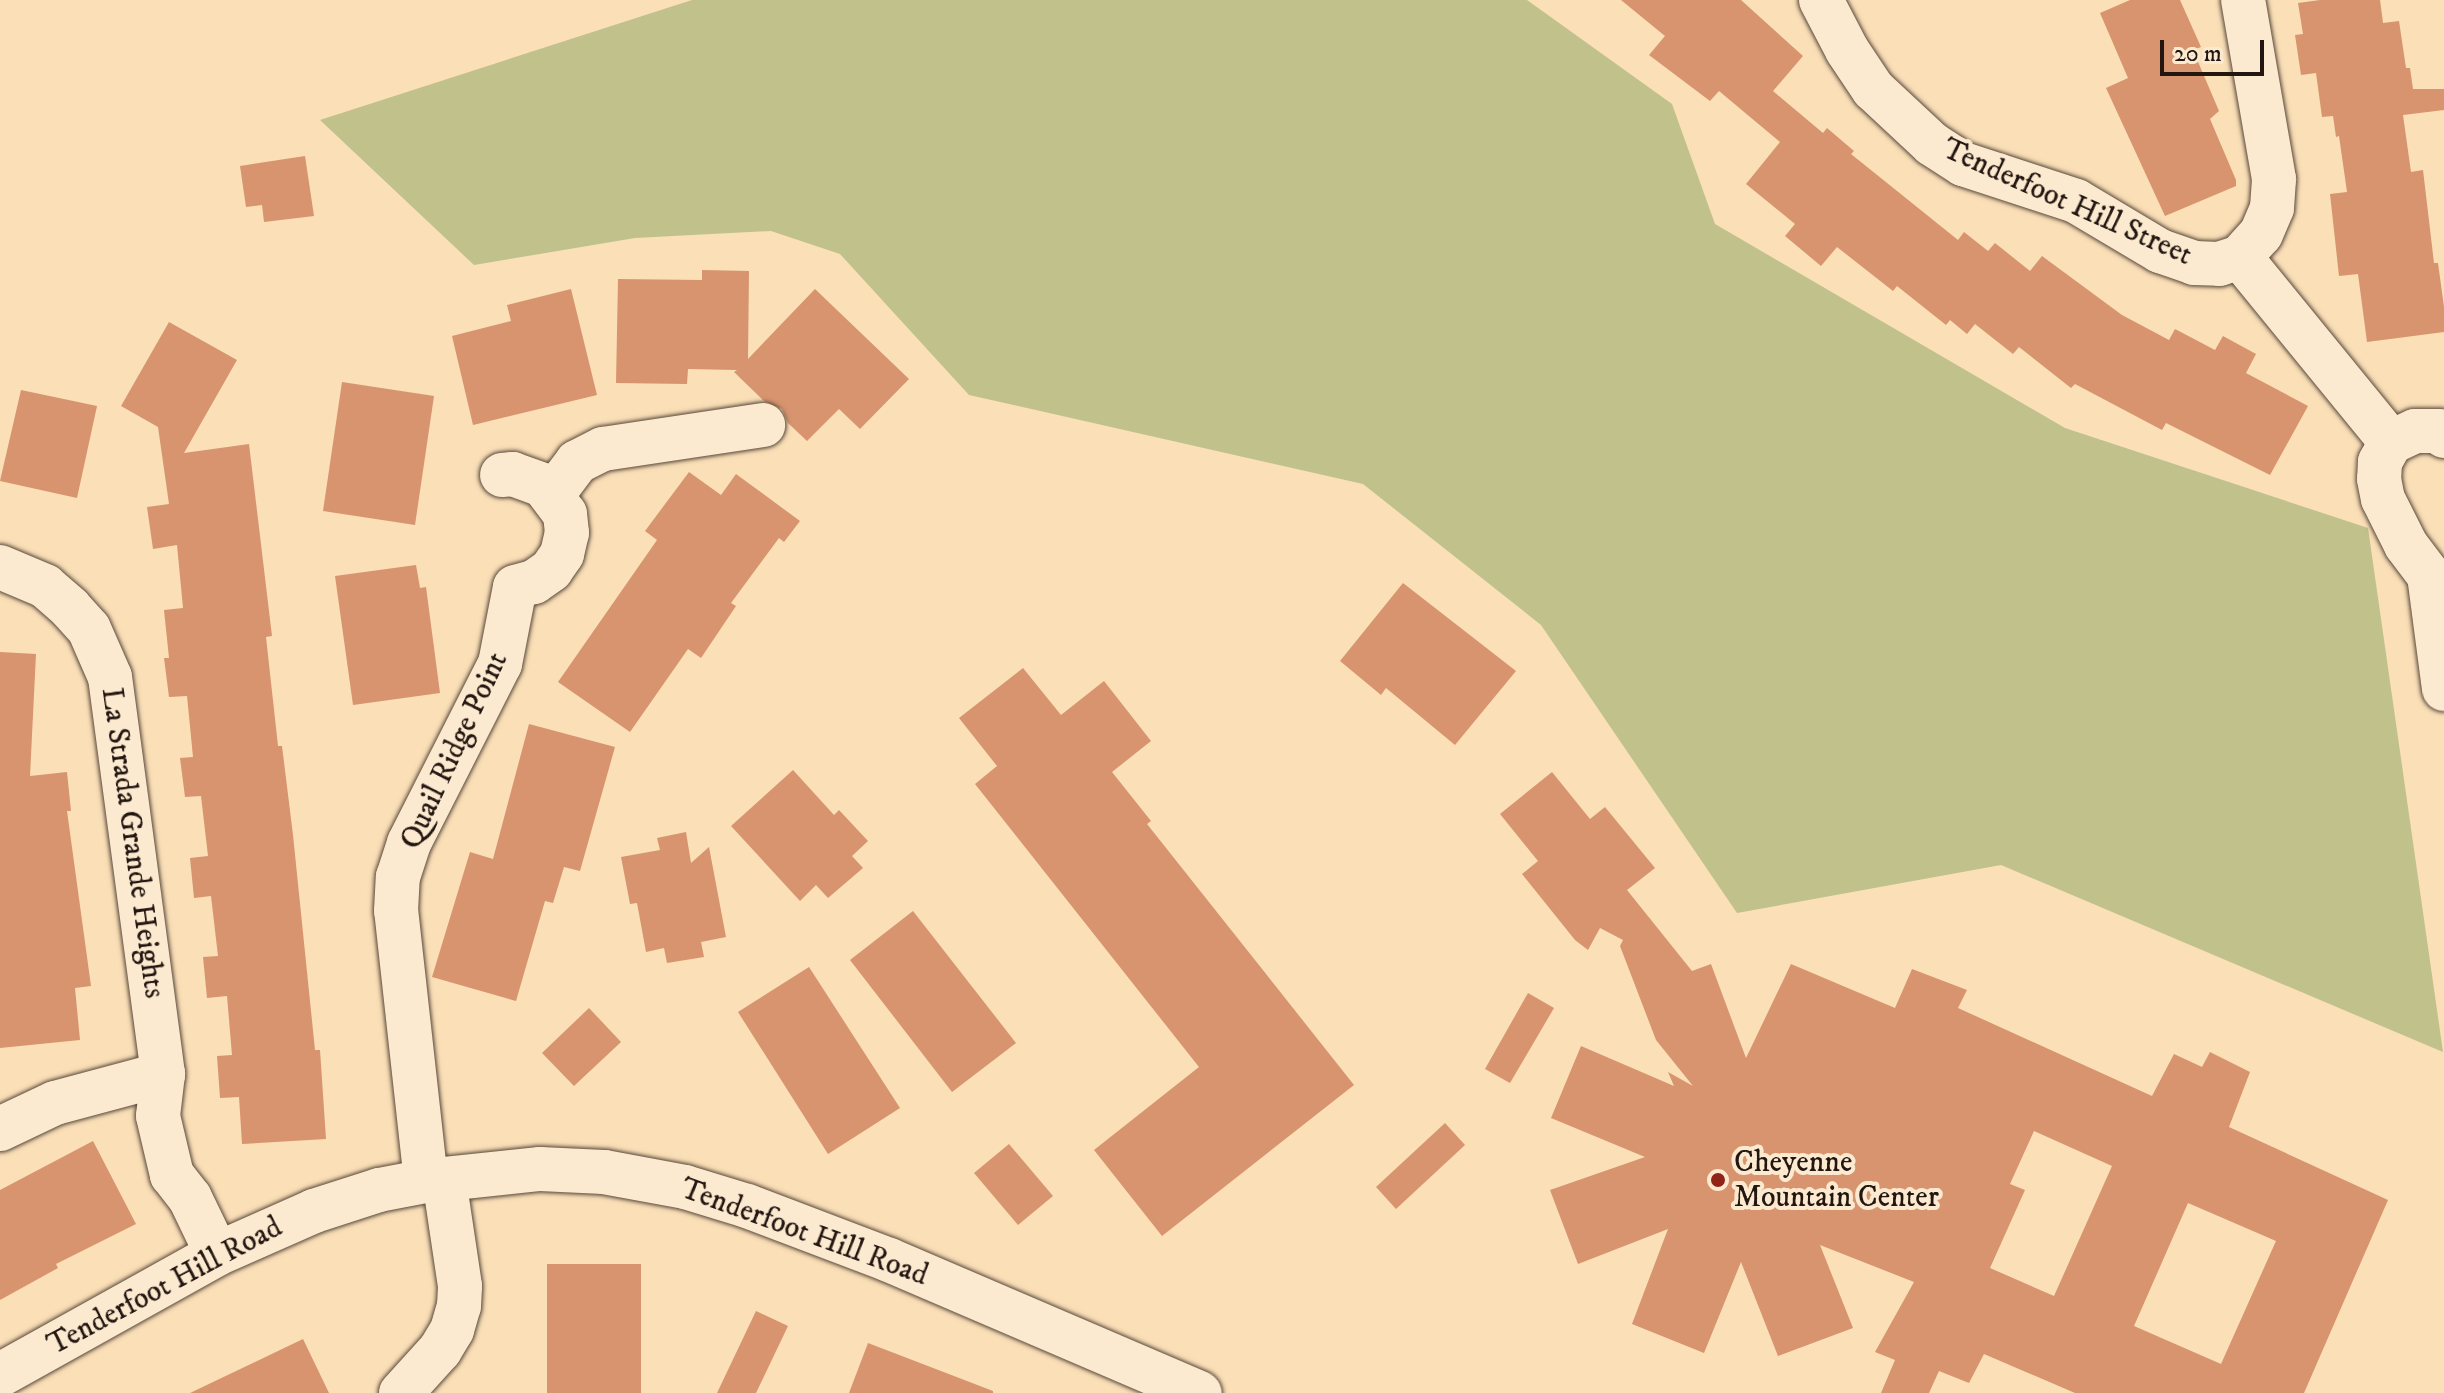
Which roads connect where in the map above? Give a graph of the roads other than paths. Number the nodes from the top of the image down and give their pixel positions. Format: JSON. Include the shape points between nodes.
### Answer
{"nodes":[{"id":1,"x":1821,"y":0,"type":"edge"},
{"id":2,"x":2243,"y":0,"type":"edge"},
{"id":3,"x":2240,"y":257,"type":"junction"},
{"id":4,"x":763,"y":425,"type":"dead end"},
{"id":5,"x":2444,"y":436,"type":"edge"},
{"id":6,"x":2391,"y":442,"type":"junction"},
{"id":7,"x":502,"y":475,"type":"dead end"},
{"id":8,"x":553,"y":494,"type":"junction"},
{"id":9,"x":2436,"y":564,"type":"edge"},
{"id":10,"x":0,"y":567,"type":"edge"},
{"id":11,"x":2444,"y":689,"type":"edge"},
{"id":12,"x":163,"y":1074,"type":"junction"},
{"id":13,"x":0,"y":1129,"type":"edge"},
{"id":14,"x":435,"y":1180,"type":"junction"},
{"id":15,"x":217,"y":1254,"type":"junction"},
{"id":16,"x":0,"y":1375,"type":"edge"},
{"id":17,"x":401,"y":1393,"type":"edge"},
{"id":18,"x":1200,"y":1393,"type":"edge"}],
"edges":[{"from":1,"to":3,"type":"street","name":"Tenderfoot Hill Street","via":[[1873,89],[1932,144],[1963,164],[2076,201],[2160,251],[2194,263],[2219,264]]},
{"from":2,"to":3,"type":"street","via":[[2274,179],[2272,208],[2261,234]]},
{"from":3,"to":6,"type":"street"},
{"from":4,"to":8,"type":"street","via":[[603,449],[577,462]]},
{"from":5,"to":6,"type":"street","via":[[2439,431],[2415,431]]},
{"from":6,"to":9,"type":"street","via":[[2380,462],[2383,499],[2406,545]]},
{"from":7,"to":8,"type":"street","via":[[533,479]]},
{"from":8,"to":14,"type":"street","name":"Quail Ridge Point","via":[[565,514],[562,554],[534,582],[515,587],[500,664],[409,843],[398,877],[396,911]]},
{"from":9,"to":11,"type":"street"},
{"from":10,"to":12,"type":"street","name":"La Strada Grande Heights","via":[[45,586],[70,608],[89,629],[110,677]]},
{"from":12,"to":13,"type":"street","via":[[55,1103]]},
{"from":12,"to":15,"type":"street","name":"La Strada Grande Heights","via":[[180,1110],[193,1170],[190,1198]]},
{"from":14,"to":15,"type":"street","name":"Tenderfoot Hill Road","via":[[379,1190],[314,1211]]},
{"from":14,"to":17,"type":"street","via":[[460,1286],[459,1306],[440,1350]]},
{"from":14,"to":18,"type":"street","name":"Tenderfoot Hill Road","via":[[572,1170],[699,1191],[889,1260]]},
{"from":15,"to":16,"type":"street","name":"Tenderfoot Hill Road"}]}
